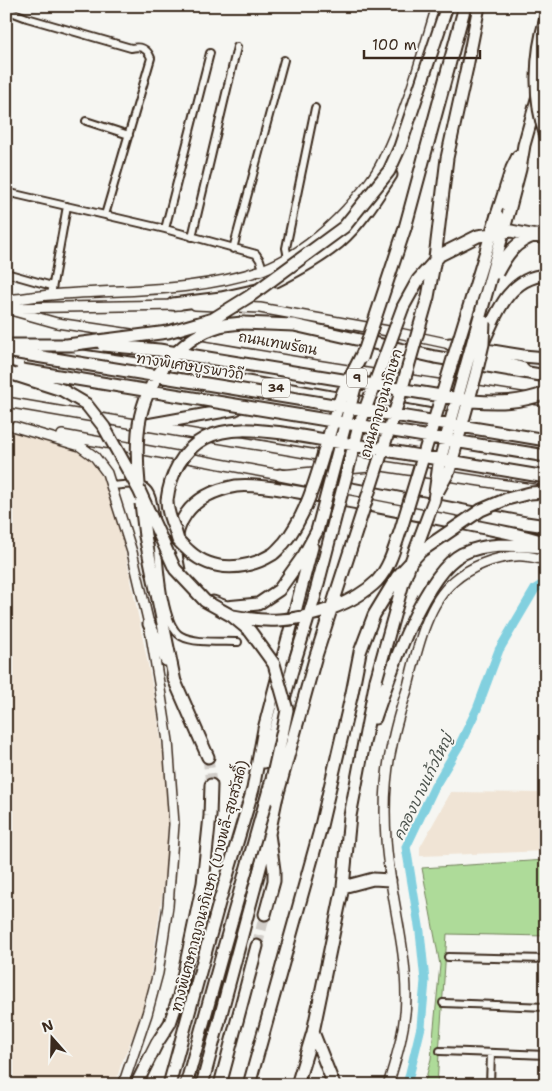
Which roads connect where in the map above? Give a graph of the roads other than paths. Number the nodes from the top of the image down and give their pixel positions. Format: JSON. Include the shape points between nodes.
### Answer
{"nodes":[{"id":1,"x":437,"y":6,"type":"edge"},
{"id":2,"x":448,"y":6,"type":"edge"},
{"id":3,"x":465,"y":6,"type":"edge"},
{"id":4,"x":479,"y":6,"type":"edge"},
{"id":5,"x":6,"y":10,"type":"edge"},
{"id":6,"x":546,"y":18,"type":"edge"},
{"id":7,"x":237,"y":47,"type":"dead end"},
{"id":8,"x":210,"y":53,"type":"dead end"},
{"id":9,"x":284,"y":60,"type":"dead end"},
{"id":10,"x":546,"y":67,"type":"edge"},
{"id":11,"x":315,"y":108,"type":"dead end"},
{"id":12,"x":86,"y":121,"type":"dead end"},
{"id":13,"x":129,"y":134,"type":"junction"},
{"id":14,"x":546,"y":136,"type":"edge"},
{"id":15,"x":524,"y":145,"type":"junction"},
{"id":16,"x":8,"y":192,"type":"edge"},
{"id":17,"x":67,"y":206,"type":"junction"},
{"id":18,"x":6,"y":207,"type":"edge"},
{"id":19,"x":105,"y":215,"type":"junction"},
{"id":20,"x":165,"y":229,"type":"junction"},
{"id":21,"x":546,"y":232,"type":"edge"},
{"id":22,"x":192,"y":237,"type":"junction"},
{"id":23,"x":546,"y":238,"type":"edge"},
{"id":24,"x":233,"y":249,"type":"junction"},
{"id":25,"x":288,"y":258,"type":"junction"},
{"id":26,"x":263,"y":269,"type":"junction"},
{"id":27,"x":6,"y":273,"type":"edge"},
{"id":28,"x":546,"y":275,"type":"edge"},
{"id":29,"x":52,"y":290,"type":"junction"},
{"id":30,"x":6,"y":300,"type":"edge"},
{"id":31,"x":173,"y":304,"type":"junction"},
{"id":32,"x":6,"y":309,"type":"edge"},
{"id":33,"x":67,"y":344,"type":"junction"},
{"id":34,"x":450,"y":344,"type":"junction"},
{"id":35,"x":483,"y":344,"type":"junction"},
{"id":36,"x":6,"y":345,"type":"edge"},
{"id":37,"x":6,"y":351,"type":"edge"},
{"id":38,"x":363,"y":352,"type":"junction"},
{"id":39,"x":546,"y":358,"type":"edge"},
{"id":40,"x":6,"y":367,"type":"edge"},
{"id":41,"x":6,"y":372,"type":"edge"},
{"id":42,"x":546,"y":376,"type":"edge"},
{"id":43,"x":546,"y":394,"type":"edge"},
{"id":44,"x":546,"y":401,"type":"edge"},
{"id":45,"x":6,"y":402,"type":"edge"},
{"id":46,"x":236,"y":409,"type":"junction"},
{"id":47,"x":147,"y":425,"type":"junction"},
{"id":48,"x":11,"y":426,"type":"edge"},
{"id":49,"x":546,"y":436,"type":"edge"},
{"id":50,"x":546,"y":440,"type":"edge"},
{"id":51,"x":546,"y":456,"type":"edge"},
{"id":52,"x":546,"y":461,"type":"edge"},
{"id":53,"x":382,"y":466,"type":"junction"},
{"id":54,"x":280,"y":475,"type":"junction"},
{"id":55,"x":546,"y":477,"type":"edge"},
{"id":56,"x":112,"y":486,"type":"junction"},
{"id":57,"x":546,"y":492,"type":"edge"},
{"id":58,"x":434,"y":500,"type":"junction"},
{"id":59,"x":546,"y":526,"type":"edge"},
{"id":60,"x":316,"y":531,"type":"junction"},
{"id":61,"x":546,"y":545,"type":"edge"},
{"id":62,"x":546,"y":560,"type":"edge"},
{"id":63,"x":232,"y":616,"type":"junction"},
{"id":64,"x":149,"y":624,"type":"junction"},
{"id":65,"x":238,"y":642,"type":"dead end"},
{"id":66,"x":287,"y":666,"type":"junction"},
{"id":67,"x":175,"y":682,"type":"junction"},
{"id":68,"x":364,"y":749,"type":"junction"},
{"id":69,"x":208,"y":758,"type":"tunnel mouth"},
{"id":70,"x":211,"y":785,"type":"tunnel mouth"},
{"id":71,"x":269,"y":834,"type":"junction"},
{"id":72,"x":390,"y":880,"type":"junction"},
{"id":73,"x":343,"y":888,"type":"junction"},
{"id":74,"x":265,"y":914,"type":"tunnel mouth"},
{"id":75,"x":257,"y":946,"type":"tunnel mouth"},
{"id":76,"x":448,"y":957,"type":"dead end"},
{"id":77,"x":546,"y":959,"type":"edge"},
{"id":78,"x":444,"y":1003,"type":"dead end"},
{"id":79,"x":546,"y":1006,"type":"edge"},
{"id":80,"x":313,"y":1032,"type":"junction"},
{"id":81,"x":440,"y":1051,"type":"dead end"},
{"id":82,"x":491,"y":1053,"type":"junction"},
{"id":83,"x":546,"y":1056,"type":"edge"},
{"id":84,"x":123,"y":1085,"type":"edge"},
{"id":85,"x":136,"y":1085,"type":"edge"},
{"id":86,"x":169,"y":1085,"type":"edge"},
{"id":87,"x":186,"y":1085,"type":"edge"},
{"id":88,"x":202,"y":1085,"type":"edge"},
{"id":89,"x":220,"y":1085,"type":"edge"},
{"id":90,"x":249,"y":1085,"type":"edge"},
{"id":91,"x":297,"y":1085,"type":"edge"},
{"id":92,"x":334,"y":1085,"type":"edge"},
{"id":93,"x":388,"y":1085,"type":"edge"},
{"id":94,"x":490,"y":1085,"type":"edge"}],
"edges":[{"from":1,"to":25,"type":"main road","via":[[383,162],[339,218]]},
{"from":2,"to":31,"type":"highway","via":[[392,175],[340,241],[315,260],[255,291]]},
{"from":2,"to":33,"type":"highway","bridge":true,"via":[[389,171],[344,227],[213,319],[168,332]]},
{"from":3,"to":38,"type":"highway","name":"ถนนกาญจนาภิเษก","number":"9","bridge":true,"via":[[405,228]]},
{"from":4,"to":71,"type":"highway","name":"ถนนกาญจนาภิเษก","bridge":true,"via":[[447,158],[428,296],[398,402],[315,659]]},
{"from":5,"to":13,"type":"street","via":[[130,48],[146,49],[151,58]]},
{"from":6,"to":14,"type":"highway","bridge":true,"via":[[539,51],[538,82]]},
{"from":7,"to":22,"type":"street"},
{"from":8,"to":20,"type":"street"},
{"from":9,"to":24,"type":"street"},
{"from":10,"to":15,"type":"highway"},
{"from":11,"to":25,"type":"street","via":[[286,248]]},
{"from":12,"to":13,"type":"street"},
{"from":13,"to":19,"type":"street"},
{"from":15,"to":58,"type":"highway","bridge":true,"via":[[439,464]]},
{"from":15,"to":63,"type":"highway","bridge":true,"via":[[512,168],[401,529],[378,580],[351,599],[306,616],[281,620]]},
{"from":16,"to":17,"type":"street"},
{"from":16,"to":18,"type":"street"},
{"from":17,"to":19,"type":"street"},
{"from":17,"to":29,"type":"street"},
{"from":19,"to":20,"type":"street"},
{"from":20,"to":22,"type":"street"},
{"from":21,"to":35,"type":"highway","bridge":true,"via":[[524,239],[507,255],[484,310]]},
{"from":22,"to":24,"type":"street"},
{"from":23,"to":66,"type":"highway","bridge":true,"via":[[511,231],[478,236],[440,255],[418,280],[403,307],[360,426],[316,590]]},
{"from":24,"to":26,"type":"street","via":[[256,254]]},
{"from":25,"to":26,"type":"main road"},
{"from":26,"to":29,"type":"main road","via":[[216,283],[123,291]]},
{"from":27,"to":29,"type":"street"},
{"from":28,"to":35,"type":"highway","via":[[526,280],[505,297]]},
{"from":29,"to":30,"type":"main road"},
{"from":31,"to":32,"type":"main road"},
{"from":31,"to":34,"type":"main road","via":[[260,308]]},
{"from":32,"to":44,"type":"main road","name":"ถนนเทพรัตน","number":"34","via":[[57,323]]},
{"from":33,"to":36,"type":"highway","bridge":true},
{"from":33,"to":43,"type":"highway","bridge":true,"via":[[159,350],[472,401],[500,403],[529,400]]},
{"from":34,"to":39,"type":"highway"},
{"from":34,"to":42,"type":"main road"},
{"from":35,"to":58,"type":"highway","bridge":true,"via":[[449,471]]},
{"from":36,"to":49,"type":"highway","number":"34","via":[[180,370]]},
{"from":37,"to":50,"type":"highway","name":"ทางพิเศษบูรพาวิถี","bridge":true},
{"from":38,"to":55,"type":"highway","bridge":true,"via":[[344,392],[335,418],[329,436],[326,445],[323,454],[312,489],[306,506],[292,533],[275,553],[252,564],[230,568],[210,564],[194,556],[179,541],[172,522],[167,502],[172,477],[179,461],[191,448],[206,437],[228,431],[254,429],[283,433],[322,440],[332,441],[410,454],[458,463]]},
{"from":38,"to":60,"type":"highway","name":"ถนนกาญจนาภิเษก","number":"9","bridge":true},
{"from":40,"to":51,"type":"highway","bridge":true},
{"from":41,"to":46,"type":"highway","number":"34"},
{"from":41,"to":63,"type":"highway","bridge":true,"via":[[62,390],[86,404],[104,427],[139,490],[175,569],[205,601]]},
{"from":42,"to":67,"type":"highway","bridge":true,"via":[[426,355],[294,325],[243,322],[219,326],[180,349],[155,376],[139,418],[136,441],[145,536]]},
{"from":45,"to":47,"type":"main road"},
{"from":46,"to":47,"type":"highway"},
{"from":46,"to":52,"type":"highway","number":"34"},
{"from":47,"to":53,"type":"main road"},
{"from":48,"to":54,"type":"main road"},
{"from":48,"to":56,"type":"main road","via":[[80,446],[95,457]]},
{"from":53,"to":54,"type":"main road"},
{"from":53,"to":57,"type":"main road"},
{"from":54,"to":59,"type":"highway"},
{"from":56,"to":64,"type":"main road"},
{"from":56,"to":65,"type":"street","via":[[140,485],[150,492],[164,598],[175,631],[191,639]]},
{"from":57,"to":90,"type":"highway","bridge":true,"via":[[507,499],[481,510],[421,551],[397,577],[374,615],[360,652],[320,830]]},
{"from":58,"to":68,"type":"highway","bridge":true,"via":[[402,583],[376,680]]},
{"from":60,"to":61,"type":"highway","via":[[279,590],[258,604],[226,607],[212,601],[192,588],[179,571],[174,554],[176,537],[184,517],[198,501],[217,491],[238,486],[274,488],[342,500],[515,534]]},
{"from":60,"to":66,"type":"highway","name":"ถนนกาญจนาภิเษก","number":"9"},
{"from":61,"to":68,"type":"highway","via":[[487,546],[462,554],[442,572],[413,619]]},
{"from":62,"to":72,"type":"main road","via":[[517,556],[490,561],[468,570],[452,582],[427,620],[391,746],[385,838]]},
{"from":63,"to":87,"type":"highway","bridge":true,"via":[[250,631],[274,664],[287,710],[272,779]]},
{"from":64,"to":67,"type":"highway"},
{"from":64,"to":84,"type":"main road","via":[[168,741],[174,824],[168,906],[158,973]]},
{"from":66,"to":86,"type":"highway","name":"ทางพิเศษกาญจนาภิเษก (บางพลี-สุขสวัสดิ์)","via":[[275,731],[253,789]]},
{"from":67,"to":69,"type":"highway"},
{"from":68,"to":73,"type":"highway","via":[[350,816]]},
{"from":70,"to":85,"type":"highway","via":[[203,884],[180,996],[170,1023]]},
{"from":71,"to":74,"type":"highway","via":[[274,881]]},
{"from":71,"to":88,"type":"highway"},
{"from":72,"to":73,"type":"highway","via":[[373,879]]},
{"from":72,"to":93,"type":"main road","via":[[405,969],[406,999],[402,1036]]},
{"from":73,"to":80,"type":"highway"},
{"from":75,"to":89,"type":"highway"},
{"from":76,"to":77,"type":"street"},
{"from":78,"to":79,"type":"street"},
{"from":80,"to":91,"type":"highway"},
{"from":80,"to":92,"type":"highway"},
{"from":81,"to":82,"type":"street"},
{"from":82,"to":83,"type":"street"},
{"from":82,"to":94,"type":"street"}]}
